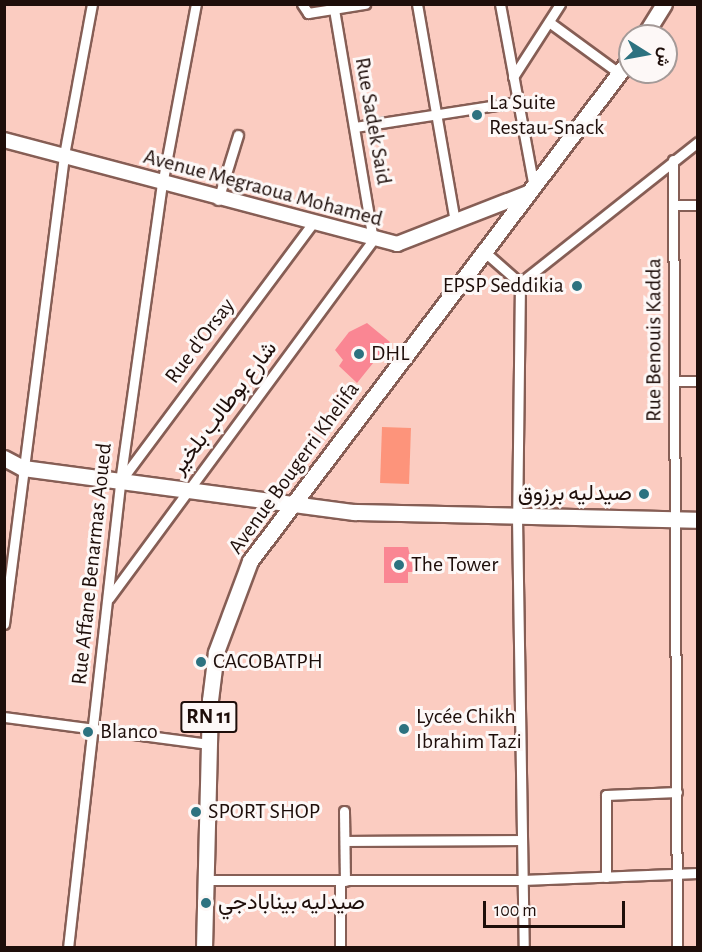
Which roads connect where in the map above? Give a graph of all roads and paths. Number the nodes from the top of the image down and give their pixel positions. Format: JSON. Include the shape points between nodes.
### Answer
{"nodes":[{"id":1,"x":92,"y":4,"type":"edge"},
{"id":2,"x":196,"y":4,"type":"edge"},
{"id":3,"x":365,"y":4,"type":"edge"},
{"id":4,"x":417,"y":4,"type":"edge"},
{"id":5,"x":500,"y":4,"type":"edge"},
{"id":6,"x":560,"y":4,"type":"edge"},
{"id":7,"x":664,"y":4,"type":"edge"},
{"id":8,"x":303,"y":8,"type":"edge"},
{"id":9,"x":334,"y":9,"type":"junction"},
{"id":10,"x":549,"y":22,"type":"junction"},
{"id":11,"x":652,"y":24,"type":"edge"},
{"id":12,"x":618,"y":73,"type":"edge"},
{"id":13,"x":513,"y":77,"type":"junction"},
{"id":14,"x":618,"y":77,"type":"edge"},
{"id":15,"x":517,"y":102,"type":"junction"},
{"id":16,"x":435,"y":114,"type":"junction"},
{"id":17,"x":355,"y":127,"type":"junction"},
{"id":18,"x":238,"y":135,"type":"dead end"},
{"id":19,"x":4,"y":140,"type":"edge"},
{"id":20,"x":698,"y":142,"type":"edge"},
{"id":21,"x":64,"y":155,"type":"junction"},
{"id":22,"x":673,"y":160,"type":"junction"},
{"id":23,"x":162,"y":185,"type":"junction"},
{"id":24,"x":537,"y":186,"type":"junction"},
{"id":25,"x":218,"y":200,"type":"junction"},
{"id":26,"x":673,"y":206,"type":"junction"},
{"id":27,"x":698,"y":206,"type":"edge"},
{"id":28,"x":455,"y":222,"type":"junction"},
{"id":29,"x":312,"y":224,"type":"junction"},
{"id":30,"x":373,"y":240,"type":"junction"},
{"id":31,"x":487,"y":254,"type":"junction"},
{"id":32,"x":520,"y":282,"type":"junction"},
{"id":33,"x":674,"y":381,"type":"junction"},
{"id":34,"x":698,"y":381,"type":"edge"},
{"id":35,"x":4,"y":458,"type":"edge"},
{"id":36,"x":23,"y":468,"type":"junction"},
{"id":37,"x":120,"y":482,"type":"junction"},
{"id":38,"x":187,"y":490,"type":"junction"},
{"id":39,"x":289,"y":506,"type":"junction"},
{"id":40,"x":518,"y":517,"type":"junction"},
{"id":41,"x":674,"y":519,"type":"junction"},
{"id":42,"x":698,"y":520,"type":"edge"},
{"id":43,"x":107,"y":600,"type":"junction"},
{"id":44,"x":4,"y":624,"type":"edge"},
{"id":45,"x":4,"y":717,"type":"edge"},
{"id":46,"x":93,"y":728,"type":"junction"},
{"id":47,"x":208,"y":744,"type":"junction"},
{"id":48,"x":677,"y":792,"type":"junction"},
{"id":49,"x":344,"y":811,"type":"dead end"},
{"id":50,"x":522,"y":840,"type":"junction"},
{"id":51,"x":345,"y":841,"type":"junction"},
{"id":52,"x":678,"y":873,"type":"junction"},
{"id":53,"x":698,"y":873,"type":"edge"},
{"id":54,"x":606,"y":877,"type":"junction"},
{"id":55,"x":203,"y":880,"type":"junction"},
{"id":56,"x":522,"y":880,"type":"junction"},
{"id":57,"x":342,"y":881,"type":"junction"},
{"id":58,"x":68,"y":948,"type":"edge"},
{"id":59,"x":204,"y":948,"type":"edge"},
{"id":60,"x":340,"y":948,"type":"edge"},
{"id":61,"x":524,"y":948,"type":"edge"},
{"id":62,"x":677,"y":948,"type":"edge"}],
"edges":[{"from":1,"to":21,"type":"street"},
{"from":2,"to":23,"type":"street","name":"Rue Affane Benarmas Aoued"},
{"from":3,"to":9,"type":"street"},
{"from":4,"to":16,"type":"street"},
{"from":5,"to":13,"type":"street"},
{"from":6,"to":10,"type":"street"},
{"from":7,"to":11,"type":"main road"},
{"from":8,"to":9,"type":"street"},
{"from":9,"to":17,"type":"street","name":"Rue Sadek Said"},
{"from":10,"to":12,"type":"street"},
{"from":10,"to":13,"type":"street"},
{"from":13,"to":15,"type":"street"},
{"from":14,"to":24,"type":"main road","name":"Avenue Bougerri Khelifa","number":"RN 11"},
{"from":15,"to":16,"type":"street"},
{"from":15,"to":24,"type":"street"},
{"from":16,"to":17,"type":"street"},
{"from":16,"to":28,"type":"street"},
{"from":17,"to":30,"type":"street","name":"Rue Sadek Said"},
{"from":18,"to":25,"type":"street"},
{"from":19,"to":21,"type":"street","name":"Avenue Megraoua Mohamed"},
{"from":20,"to":22,"type":"street"},
{"from":21,"to":23,"type":"street","name":"Avenue Megraoua Mohamed"},
{"from":21,"to":36,"type":"street"},
{"from":22,"to":26,"type":"street","name":"Rue Benouis Kadda"},
{"from":22,"to":32,"type":"street"},
{"from":23,"to":25,"type":"street","name":"Avenue Megraoua Mohamed"},
{"from":23,"to":37,"type":"street","name":"Rue Affane Benarmas Aoued"},
{"from":24,"to":28,"type":"street","name":"Avenue Megraoua Mohamed","via":[[523,197]]},
{"from":24,"to":31,"type":"main road","name":"Avenue Bougerri Khelifa","number":"RN 11"},
{"from":25,"to":29,"type":"street","name":"Avenue Megraoua Mohamed"},
{"from":26,"to":27,"type":"street"},
{"from":26,"to":33,"type":"street","name":"Rue Benouis Kadda"},
{"from":28,"to":30,"type":"street","name":"Avenue Megraoua Mohamed","via":[[396,244]]},
{"from":29,"to":30,"type":"street","name":"Avenue Megraoua Mohamed"},
{"from":29,"to":37,"type":"street","name":"Rue d'Orsay"},
{"from":30,"to":38,"type":"street","name":"شارع بوطالب بلخير"},
{"from":31,"to":32,"type":"street"},
{"from":31,"to":39,"type":"main road","name":"Avenue Bougerri Khelifa","number":"RN 11"},
{"from":32,"to":40,"type":"street"},
{"from":33,"to":34,"type":"street"},
{"from":33,"to":41,"type":"street","name":"Rue Benouis Kadda"},
{"from":35,"to":36,"type":"main road"},
{"from":36,"to":37,"type":"main road"},
{"from":36,"to":44,"type":"street"},
{"from":37,"to":38,"type":"main road"},
{"from":37,"to":43,"type":"street","name":"Rue Affane Benarmas Aoued"},
{"from":38,"to":39,"type":"main road"},
{"from":38,"to":43,"type":"street","name":"شارع بوطالب بلخير"},
{"from":39,"to":40,"type":"main road"},
{"from":39,"to":47,"type":"main road","name":"Avenue Bougerri Khelifa","number":"RN 11","via":[[250,561],[230,606],[216,652]]},
{"from":40,"to":41,"type":"main road"},
{"from":40,"to":50,"type":"street"},
{"from":41,"to":42,"type":"main road"},
{"from":41,"to":48,"type":"street","name":"Rue Benouis Kadda"},
{"from":43,"to":46,"type":"street","name":"Rue Affane Benarmas Aoued"},
{"from":45,"to":46,"type":"street"},
{"from":46,"to":47,"type":"street"},
{"from":46,"to":58,"type":"street","name":"Rue Affane Benarmas Aoued"},
{"from":47,"to":55,"type":"main road","name":"Avenue Bougerri Khelifa","number":"RN 11"},
{"from":48,"to":52,"type":"street","name":"Rue Benouis Kadda"},
{"from":48,"to":54,"type":"street","via":[[606,795]]},
{"from":49,"to":51,"type":"street"},
{"from":50,"to":51,"type":"street"},
{"from":50,"to":56,"type":"street"},
{"from":51,"to":57,"type":"street"},
{"from":52,"to":53,"type":"street"},
{"from":52,"to":54,"type":"street"},
{"from":52,"to":62,"type":"street","name":"Rue Benouis Kadda"},
{"from":54,"to":56,"type":"street"},
{"from":55,"to":57,"type":"street"},
{"from":55,"to":59,"type":"main road","name":"Avenue Bougerri Khelifa","number":"RN 11"},
{"from":56,"to":57,"type":"street"},
{"from":56,"to":61,"type":"street"},
{"from":57,"to":60,"type":"street"}]}
